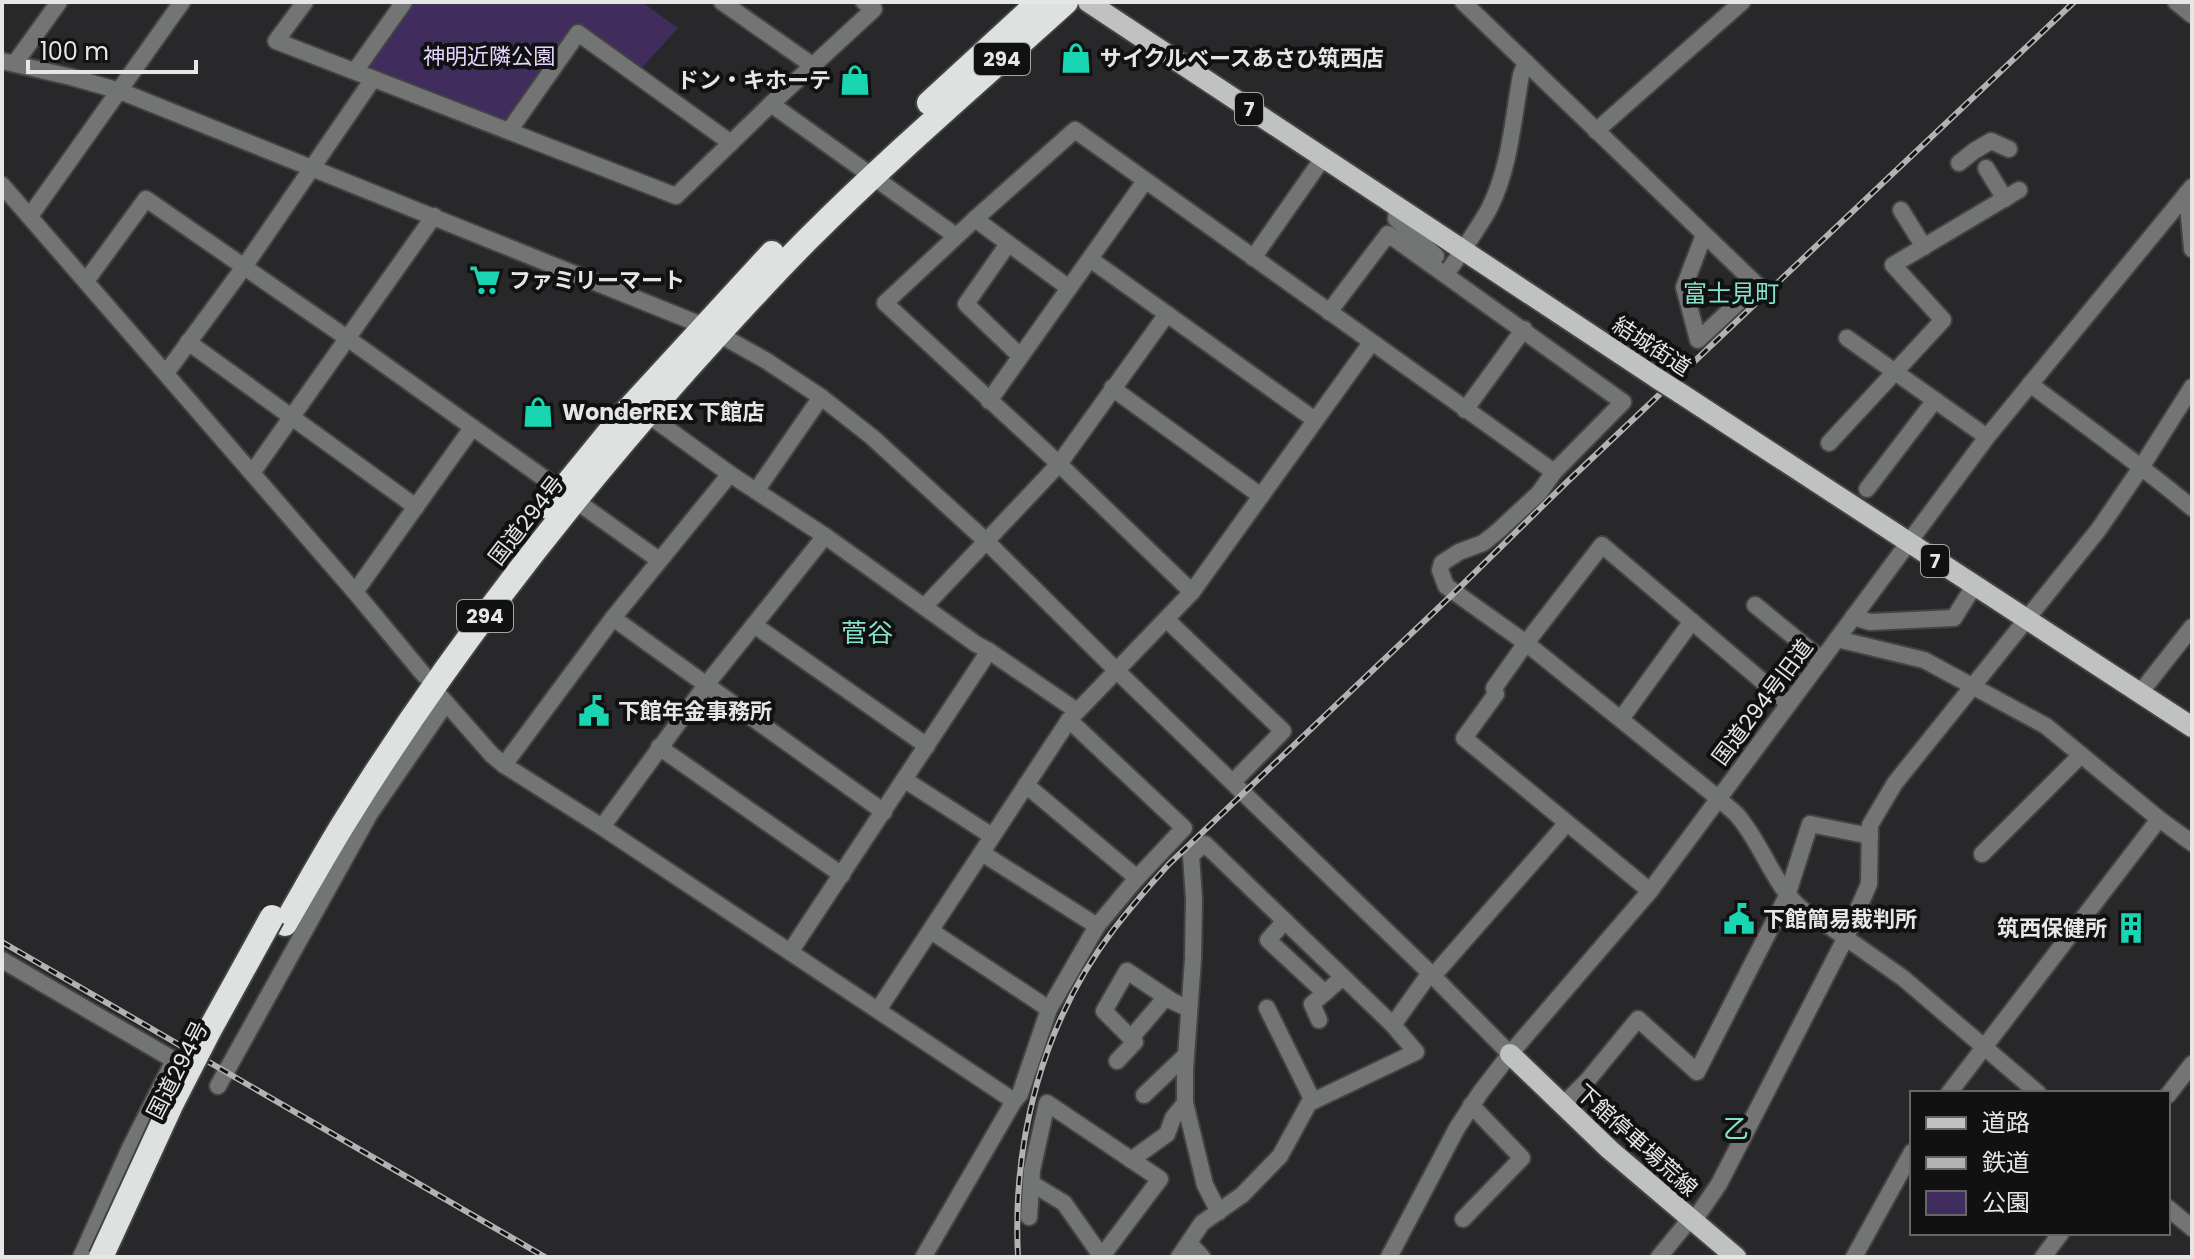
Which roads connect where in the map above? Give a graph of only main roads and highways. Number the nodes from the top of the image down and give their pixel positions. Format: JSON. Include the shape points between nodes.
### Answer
{"nodes":[{"id":1,"x":1039,"y":2,"type":"edge"},
{"id":2,"x":1066,"y":2,"type":"edge"},
{"id":3,"x":1088,"y":2,"type":"edge"},
{"id":4,"x":865,"y":172,"type":"junction"},
{"id":5,"x":711,"y":329,"type":"junction"},
{"id":6,"x":567,"y":495,"type":"junction"},
{"id":7,"x":2192,"y":727,"type":"edge"},
{"id":8,"x":278,"y":920,"type":"junction"},
{"id":9,"x":1510,"y":1054,"type":"road end"},
{"id":10,"x":101,"y":1257,"type":"edge"},
{"id":11,"x":116,"y":1257,"type":"edge"},
{"id":12,"x":1736,"y":1257,"type":"edge"}],
"edges":[{"from":1,"to":4,"type":"highway","name":"国道294号","number":"294"},
{"from":2,"to":4,"type":"highway","name":"国道294号","number":"294"},
{"from":3,"to":7,"type":"main road","name":"結城街道","number":"7","bridge":true},
{"from":4,"to":5,"type":"highway","name":"国道294号","number":"294","via":[[809,238]]},
{"from":5,"to":6,"type":"highway","name":"国道294号","number":"294","via":[[647,414]]},
{"from":5,"to":6,"type":"highway","name":"国道294号","number":"294","via":[[624,414]]},
{"from":6,"to":8,"type":"highway","name":"国道294号","number":"294","via":[[476,601],[434,689]]},
{"from":8,"to":10,"type":"highway","name":"国道294号","number":"294","bridge":true,"via":[[209,1031]]},
{"from":8,"to":11,"type":"highway","name":"国道294号","number":"294"},
{"from":9,"to":12,"type":"main road","name":"下館停車場荒線"}]}
